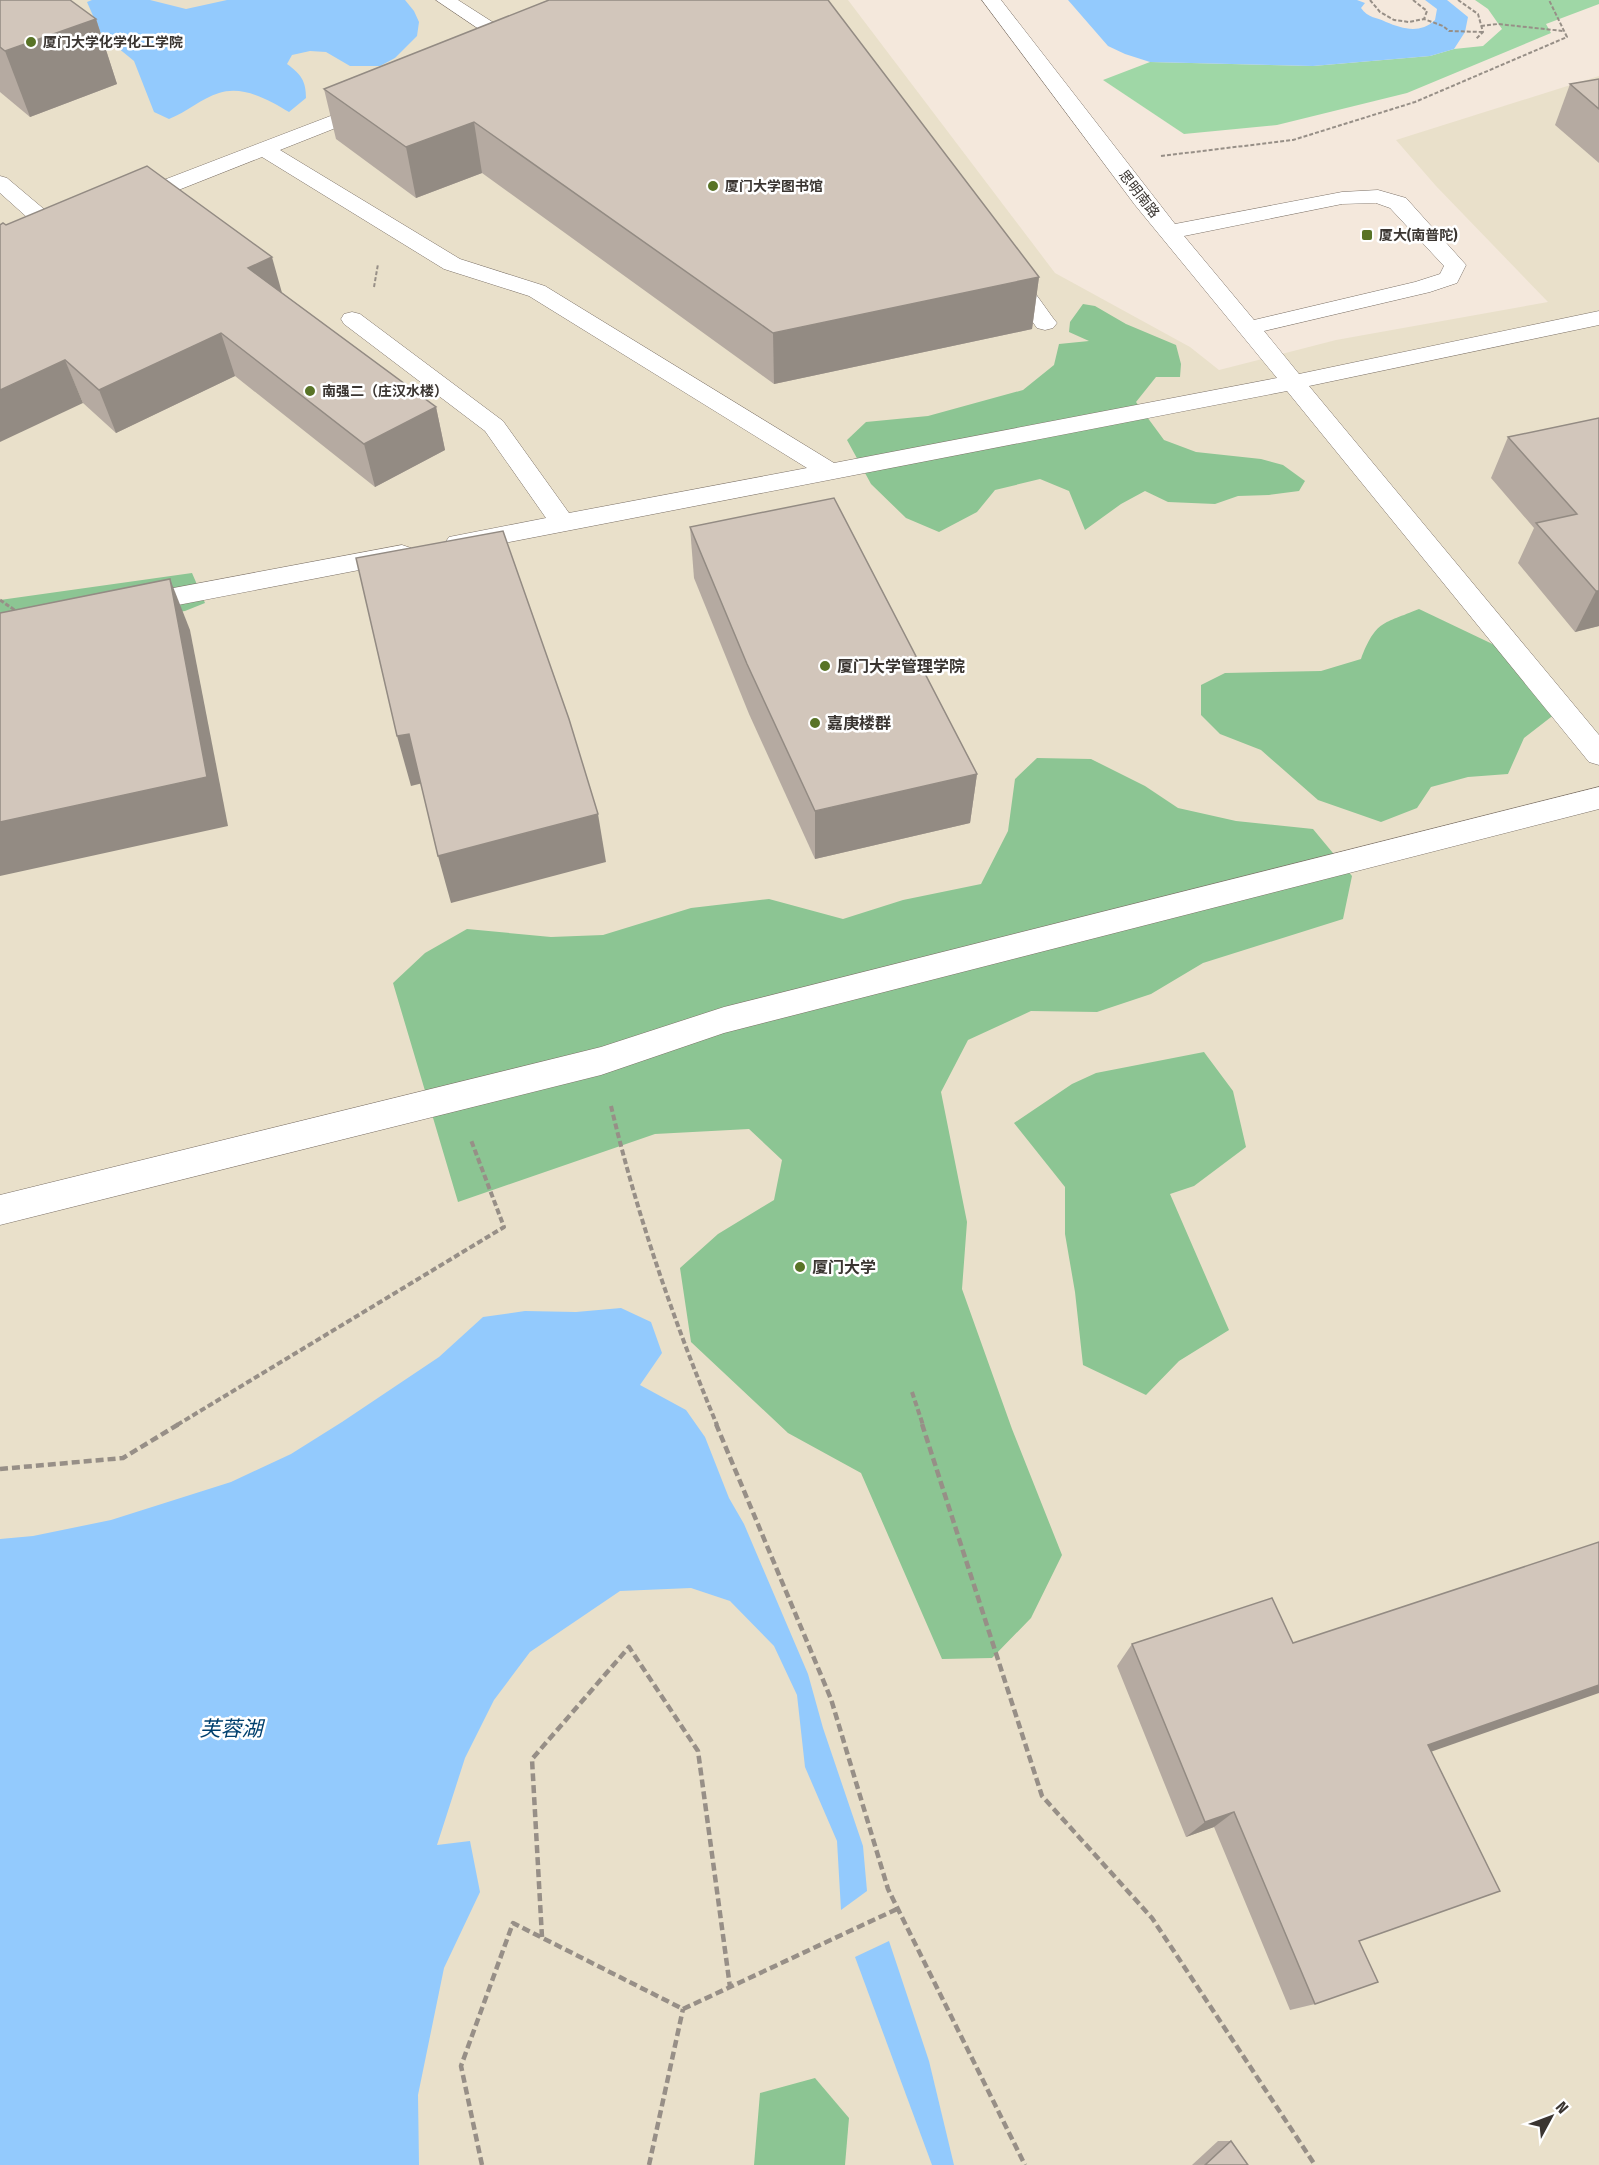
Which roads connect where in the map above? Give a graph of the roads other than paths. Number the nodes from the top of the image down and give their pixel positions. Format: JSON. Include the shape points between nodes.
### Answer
{"nodes":[{"id":1,"x":445,"y":0,"type":"edge"},
{"id":2,"x":991,"y":0,"type":"edge"},
{"id":3,"x":542,"y":39,"type":"edge"},
{"id":4,"x":520,"y":48,"type":"junction"},
{"id":5,"x":498,"y":57,"type":"edge"},
{"id":6,"x":389,"y":99,"type":"edge"},
{"id":7,"x":270,"y":146,"type":"junction"},
{"id":8,"x":0,"y":182,"type":"edge"},
{"id":9,"x":110,"y":210,"type":"edge"},
{"id":10,"x":78,"y":222,"type":"edge"},
{"id":11,"x":1169,"y":232,"type":"junction"},
{"id":12,"x":997,"y":256,"type":"edge"},
{"id":13,"x":1599,"y":318,"type":"edge"},
{"id":14,"x":1045,"y":323,"type":"dead end"},
{"id":15,"x":360,"y":325,"type":"road end"},
{"id":16,"x":1249,"y":328,"type":"junction"},
{"id":17,"x":1294,"y":382,"type":"junction"},
{"id":18,"x":830,"y":471,"type":"junction"},
{"id":19,"x":563,"y":523,"type":"junction"},
{"id":20,"x":104,"y":611,"type":"edge"},
{"id":21,"x":1599,"y":755,"type":"edge"},
{"id":22,"x":1599,"y":798,"type":"edge"},
{"id":23,"x":0,"y":1210,"type":"edge"}],
"edges":[{"from":1,"to":4,"type":"street"},
{"from":2,"to":11,"type":"street","name":"思明南路"},
{"from":3,"to":4,"type":"street"},
{"from":4,"to":5,"type":"street"},
{"from":6,"to":7,"type":"street"},
{"from":7,"to":9,"type":"street"},
{"from":7,"to":18,"type":"street","via":[[264,149],[452,264],[537,291]]},
{"from":8,"to":10,"type":"street","via":[[47,234]]},
{"from":11,"to":16,"type":"street","name":"思明南路"},
{"from":11,"to":16,"type":"street","via":[[1333,199],[1378,196],[1398,203],[1455,265],[1449,278],[1422,287]]},
{"from":12,"to":14,"type":"street"},
{"from":13,"to":17,"type":"street"},
{"from":15,"to":19,"type":"street","via":[[494,426]]},
{"from":16,"to":17,"type":"street","name":"思明南路"},
{"from":17,"to":18,"type":"street"},
{"from":17,"to":21,"type":"street","name":"思明南路"},
{"from":18,"to":19,"type":"street"},
{"from":19,"to":20,"type":"street"},
{"from":22,"to":23,"type":"street","via":[[724,1020],[601,1061]]}]}
